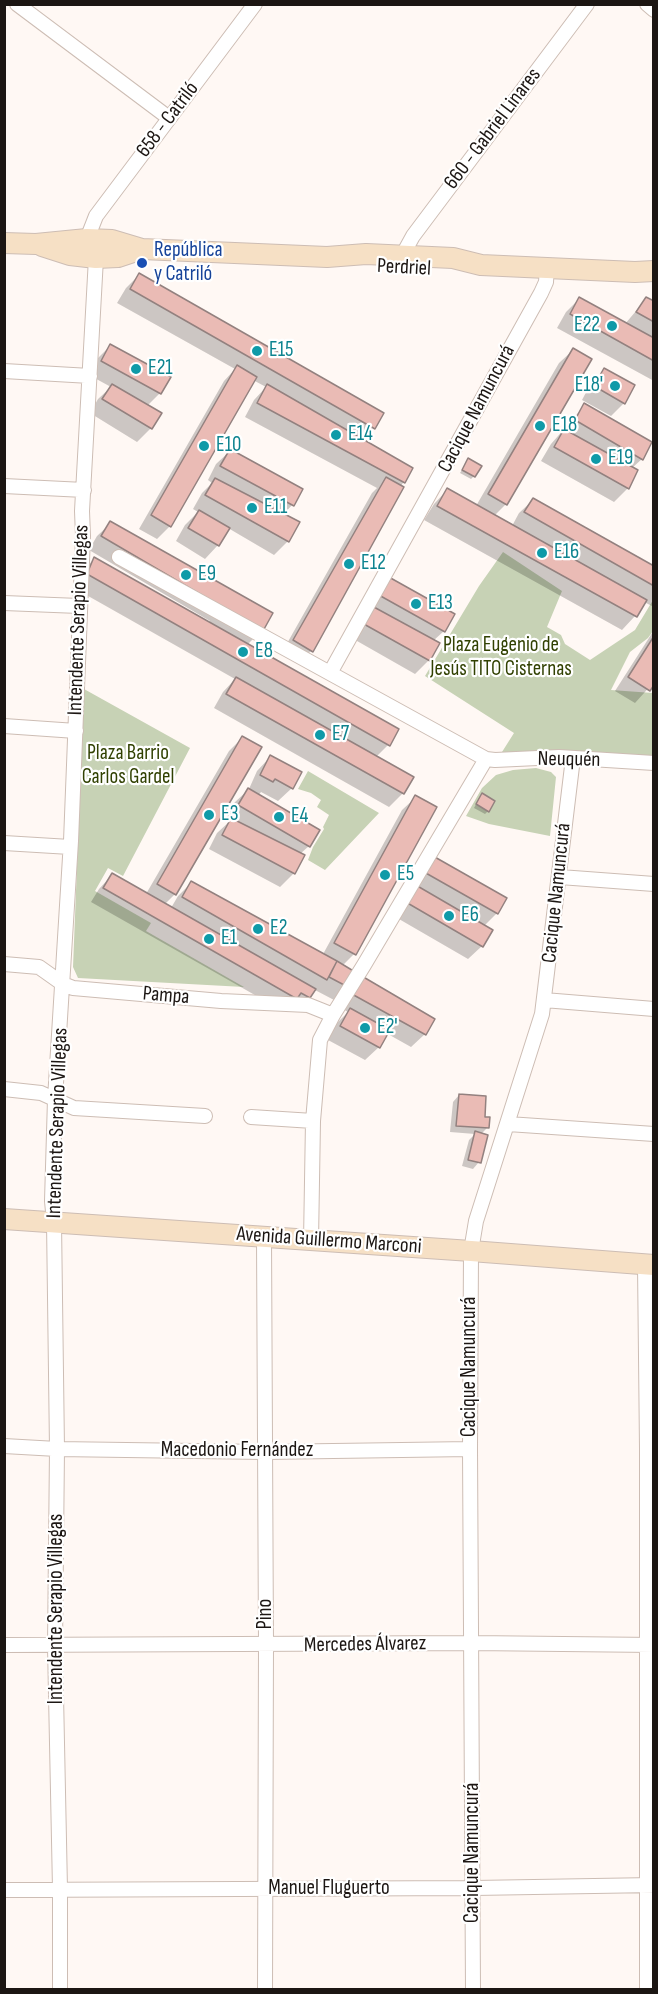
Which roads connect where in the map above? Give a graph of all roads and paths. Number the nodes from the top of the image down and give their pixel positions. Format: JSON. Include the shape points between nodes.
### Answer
{"nodes":[{"id":1,"x":16,"y":4,"type":"edge"},
{"id":2,"x":255,"y":4,"type":"edge"},
{"id":3,"x":587,"y":4,"type":"edge"},
{"id":4,"x":646,"y":4,"type":"edge"},
{"id":5,"x":654,"y":10,"type":"edge"},
{"id":6,"x":169,"y":118,"type":"junction"},
{"id":7,"x":87,"y":238,"type":"junction"},
{"id":8,"x":4,"y":243,"type":"edge"},
{"id":9,"x":36,"y":244,"type":"junction"},
{"id":10,"x":142,"y":249,"type":"junction"},
{"id":11,"x":402,"y":256,"type":"junction"},
{"id":12,"x":327,"y":257,"type":"junction"},
{"id":13,"x":96,"y":258,"type":"junction"},
{"id":14,"x":481,"y":265,"type":"junction"},
{"id":15,"x":547,"y":268,"type":"junction"},
{"id":16,"x":648,"y":273,"type":"edge"},
{"id":17,"x":4,"y":371,"type":"edge"},
{"id":18,"x":90,"y":376,"type":"junction"},
{"id":19,"x":4,"y":486,"type":"edge"},
{"id":20,"x":84,"y":490,"type":"junction"},
{"id":21,"x":119,"y":557,"type":"dead end"},
{"id":22,"x":4,"y":603,"type":"edge"},
{"id":23,"x":79,"y":606,"type":"junction"},
{"id":24,"x":330,"y":673,"type":"junction"},
{"id":25,"x":4,"y":726,"type":"edge"},
{"id":26,"x":76,"y":731,"type":"junction"},
{"id":27,"x":573,"y":758,"type":"junction"},
{"id":28,"x":486,"y":759,"type":"junction"},
{"id":29,"x":654,"y":763,"type":"edge"},
{"id":30,"x":4,"y":843,"type":"edge"},
{"id":31,"x":70,"y":847,"type":"junction"},
{"id":32,"x":560,"y":877,"type":"junction"},
{"id":33,"x":654,"y":884,"type":"edge"},
{"id":34,"x":4,"y":964,"type":"edge"},
{"id":35,"x":63,"y":984,"type":"junction"},
{"id":36,"x":544,"y":1000,"type":"junction"},
{"id":37,"x":654,"y":1009,"type":"edge"},
{"id":38,"x":333,"y":1015,"type":"junction"},
{"id":39,"x":4,"y":1089,"type":"edge"},
{"id":40,"x":55,"y":1099,"type":"junction"},
{"id":41,"x":205,"y":1116,"type":"dead end"},
{"id":42,"x":251,"y":1117,"type":"dead end"},
{"id":43,"x":314,"y":1120,"type":"junction"},
{"id":44,"x":508,"y":1124,"type":"junction"},
{"id":45,"x":654,"y":1134,"type":"edge"},
{"id":46,"x":4,"y":1219,"type":"edge"},
{"id":47,"x":54,"y":1222,"type":"junction"},
{"id":48,"x":264,"y":1238,"type":"junction"},
{"id":49,"x":311,"y":1241,"type":"junction"},
{"id":50,"x":471,"y":1251,"type":"junction"},
{"id":51,"x":649,"y":1265,"type":"edge"},
{"id":52,"x":4,"y":1446,"type":"edge"},
{"id":53,"x":57,"y":1449,"type":"junction"},
{"id":54,"x":470,"y":1449,"type":"junction"},
{"id":55,"x":265,"y":1452,"type":"junction"},
{"id":56,"x":472,"y":1644,"type":"junction"},
{"id":57,"x":4,"y":1645,"type":"edge"},
{"id":58,"x":651,"y":1645,"type":"edge"},
{"id":59,"x":55,"y":1646,"type":"junction"},
{"id":60,"x":266,"y":1646,"type":"junction"},
{"id":61,"x":650,"y":1885,"type":"edge"},
{"id":62,"x":474,"y":1888,"type":"junction"},
{"id":63,"x":60,"y":1889,"type":"junction"},
{"id":64,"x":264,"y":1889,"type":"junction"},
{"id":65,"x":4,"y":1890,"type":"edge"},
{"id":66,"x":60,"y":1989,"type":"edge"},
{"id":67,"x":265,"y":1989,"type":"edge"},
{"id":68,"x":473,"y":1989,"type":"edge"},
{"id":69,"x":647,"y":1989,"type":"edge"}],
"edges":[{"from":1,"to":6,"type":"street"},
{"from":2,"to":6,"type":"street","name":"658 - Catriló"},
{"from":3,"to":11,"type":"street","name":"660 - Gabriel Linares"},
{"from":4,"to":5,"type":"street"},
{"from":6,"to":7,"type":"street","name":"658 - Catriló","via":[[96,216]]},
{"from":7,"to":9,"type":"main road"},
{"from":7,"to":10,"type":"main road"},
{"from":8,"to":9,"type":"main road"},
{"from":9,"to":13,"type":"main road"},
{"from":10,"to":12,"type":"main road"},
{"from":10,"to":13,"type":"main road"},
{"from":11,"to":12,"type":"main road"},
{"from":11,"to":14,"type":"main road","via":[[453,258]]},
{"from":12,"to":14,"type":"main road","name":"Perdriel","via":[[384,268],[449,271]]},
{"from":13,"to":18,"type":"street","name":"Intendente Serapio Villegas"},
{"from":14,"to":15,"type":"main road"},
{"from":15,"to":16,"type":"main road"},
{"from":15,"to":24,"type":"street","name":"Cacique Namuncurá","via":[[541,293]]},
{"from":17,"to":18,"type":"street"},
{"from":18,"to":20,"type":"street","name":"Intendente Serapio Villegas"},
{"from":19,"to":20,"type":"street"},
{"from":20,"to":23,"type":"street","name":"Intendente Serapio Villegas"},
{"from":21,"to":24,"type":"street"},
{"from":22,"to":23,"type":"street"},
{"from":23,"to":26,"type":"street","name":"Intendente Serapio Villegas"},
{"from":24,"to":28,"type":"street"},
{"from":25,"to":26,"type":"street"},
{"from":26,"to":31,"type":"street","name":"Intendente Serapio Villegas"},
{"from":27,"to":28,"type":"street","name":"Neuquén"},
{"from":27,"to":29,"type":"street","name":"Neuquén"},
{"from":27,"to":32,"type":"street","name":"Cacique Namuncurá"},
{"from":28,"to":38,"type":"street"},
{"from":30,"to":31,"type":"street"},
{"from":31,"to":35,"type":"street","name":"Intendente Serapio Villegas"},
{"from":32,"to":33,"type":"street"},
{"from":32,"to":36,"type":"street","name":"Cacique Namuncurá"},
{"from":34,"to":35,"type":"street","name":"Pampa","via":[[39,967]]},
{"from":35,"to":38,"type":"street","name":"Pampa","via":[[80,989],[308,1005]]},
{"from":35,"to":40,"type":"street","name":"Intendente Serapio Villegas"},
{"from":36,"to":37,"type":"street"},
{"from":36,"to":44,"type":"street","name":"Cacique Namuncurá"},
{"from":38,"to":43,"type":"street","via":[[320,1040]]},
{"from":39,"to":40,"type":"street","via":[[33,1091]]},
{"from":40,"to":41,"type":"street","via":[[74,1108]]},
{"from":40,"to":47,"type":"street","name":"Intendente Serapio Villegas"},
{"from":42,"to":43,"type":"street"},
{"from":43,"to":49,"type":"street"},
{"from":44,"to":45,"type":"street"},
{"from":44,"to":50,"type":"street","name":"Cacique Namuncurá","via":[[476,1221]]},
{"from":46,"to":47,"type":"main road","name":"Avenida Guillermo Marconi"},
{"from":47,"to":48,"type":"main road","name":"Avenida Guillermo Marconi"},
{"from":47,"to":53,"type":"street","name":"Intendente Serapio Villegas"},
{"from":48,"to":49,"type":"main road","name":"Avenida Guillermo Marconi"},
{"from":48,"to":55,"type":"street","name":"Pino"},
{"from":49,"to":50,"type":"main road","name":"Avenida Guillermo Marconi"},
{"from":50,"to":51,"type":"main road","name":"Avenida Guillermo Marconi"},
{"from":50,"to":54,"type":"street","name":"Cacique Namuncurá"},
{"from":51,"to":58,"type":"street"},
{"from":52,"to":53,"type":"street","name":"Macedonio Fernández"},
{"from":53,"to":55,"type":"street","name":"Macedonio Fernández"},
{"from":53,"to":59,"type":"street","name":"Intendente Serapio Villegas"},
{"from":54,"to":55,"type":"street","name":"Macedonio Fernández"},
{"from":54,"to":56,"type":"street","name":"Cacique Namuncurá"},
{"from":55,"to":60,"type":"street","name":"Pino"},
{"from":56,"to":58,"type":"street","name":"Mercedes Álvarez"},
{"from":56,"to":60,"type":"street","name":"Mercedes Álvarez"},
{"from":56,"to":62,"type":"street","name":"Cacique Namuncurá"},
{"from":57,"to":59,"type":"street","name":"Mercedes Álvarez"},
{"from":58,"to":61,"type":"street"},
{"from":59,"to":60,"type":"street","name":"Mercedes Álvarez"},
{"from":59,"to":63,"type":"street","name":"Intendente Serapio Villegas"},
{"from":60,"to":64,"type":"street","name":"Pino"},
{"from":61,"to":62,"type":"street","name":"Manuel Fluguerto"},
{"from":61,"to":69,"type":"street"},
{"from":62,"to":64,"type":"street","name":"Manuel Fluguerto"},
{"from":62,"to":68,"type":"street","name":"Cacique Namuncurá"},
{"from":63,"to":64,"type":"street","name":"Manuel Fluguerto"},
{"from":63,"to":65,"type":"street","name":"Manuel Fluguerto"},
{"from":63,"to":66,"type":"street","name":"Intendente Serapio Villegas"},
{"from":64,"to":67,"type":"street","name":"Pino"}]}
